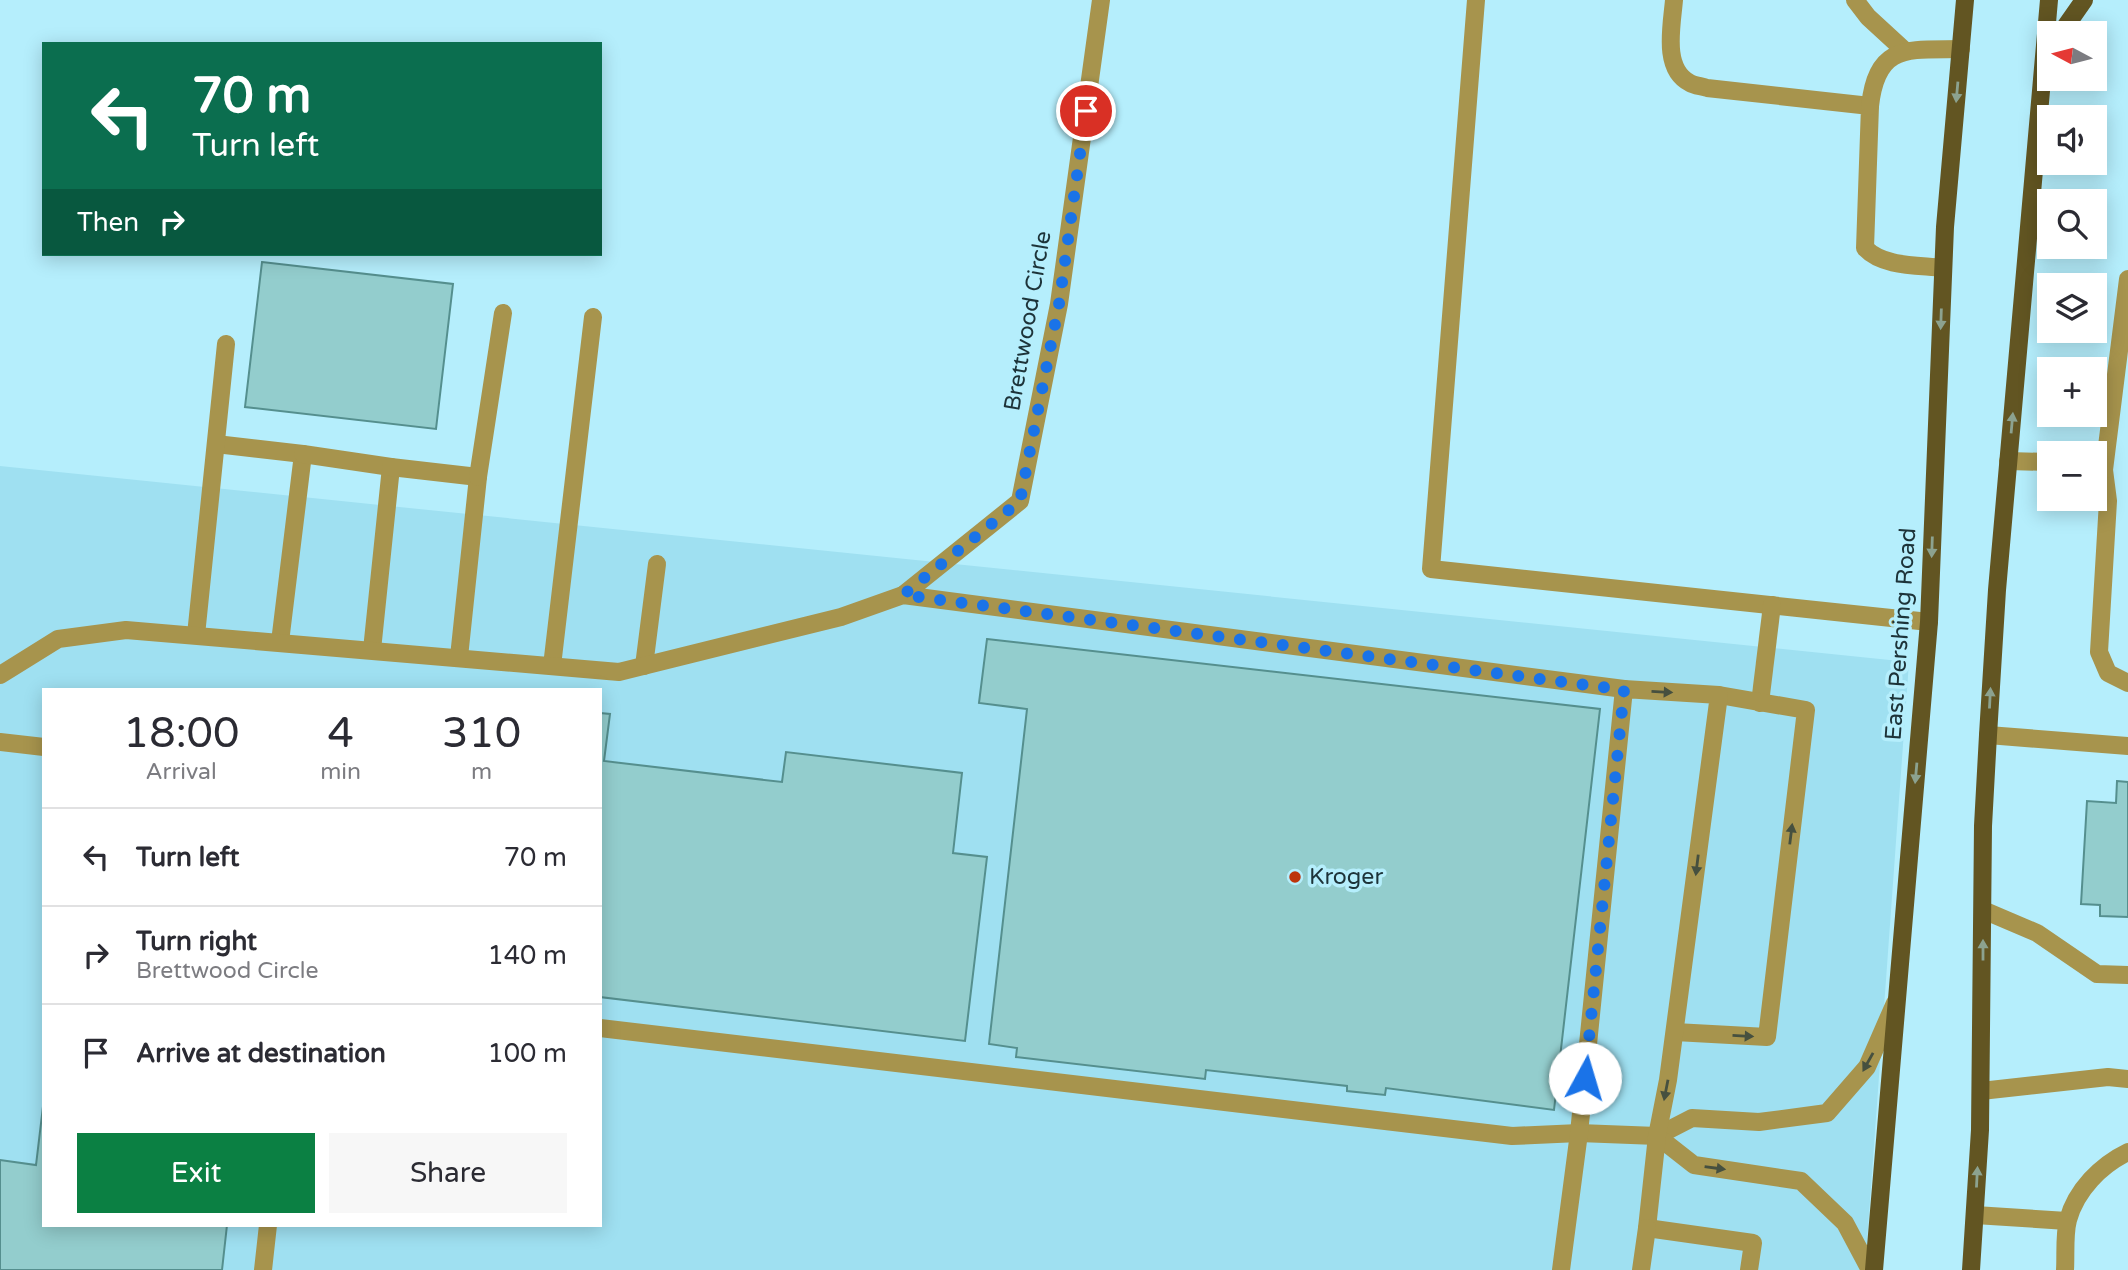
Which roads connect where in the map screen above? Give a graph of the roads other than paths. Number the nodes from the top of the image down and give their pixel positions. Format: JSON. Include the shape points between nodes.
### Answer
{"nodes":[{"id":1,"x":1101,"y":0,"type":"edge"},
{"id":2,"x":1476,"y":0,"type":"edge"},
{"id":3,"x":1674,"y":0,"type":"edge"},
{"id":4,"x":1855,"y":0,"type":"edge"},
{"id":5,"x":1965,"y":0,"type":"edge"},
{"id":6,"x":2049,"y":0,"type":"edge"},
{"id":7,"x":2084,"y":0,"type":"edge"},
{"id":8,"x":2048,"y":21,"type":"edge"},
{"id":9,"x":2069,"y":21,"type":"edge"},
{"id":10,"x":1961,"y":49,"type":"junction"},
{"id":11,"x":1905,"y":51,"type":"junction"},
{"id":12,"x":2043,"y":91,"type":"edge"},
{"id":13,"x":1870,"y":106,"type":"junction"},
{"id":14,"x":1943,"y":268,"type":"junction"},
{"id":15,"x":2128,"y":279,"type":"edge"},
{"id":16,"x":503,"y":313,"type":"dead end"},
{"id":17,"x":593,"y":317,"type":"dead end"},
{"id":18,"x":226,"y":344,"type":"dead end"},
{"id":19,"x":2103,"y":441,"type":"edge"},
{"id":20,"x":216,"y":444,"type":"junction"},
{"id":21,"x":303,"y":454,"type":"junction"},
{"id":22,"x":2008,"y":461,"type":"junction"},
{"id":23,"x":2037,"y":462,"type":"edge"},
{"id":24,"x":391,"y":467,"type":"junction"},
{"id":25,"x":478,"y":477,"type":"junction"},
{"id":26,"x":2107,"y":498,"type":"edge"},
{"id":27,"x":657,"y":564,"type":"dead end"},
{"id":28,"x":903,"y":595,"type":"junction"},
{"id":29,"x":1772,"y":606,"type":"junction"},
{"id":30,"x":1929,"y":622,"type":"junction"},
{"id":31,"x":196,"y":635,"type":"junction"},
{"id":32,"x":280,"y":642,"type":"junction"},
{"id":33,"x":372,"y":650,"type":"junction"},
{"id":34,"x":459,"y":657,"type":"junction"},
{"id":35,"x":552,"y":666,"type":"junction"},
{"id":36,"x":644,"y":666,"type":"junction"},
{"id":37,"x":0,"y":676,"type":"edge"},
{"id":38,"x":2128,"y":684,"type":"edge"},
{"id":39,"x":1624,"y":690,"type":"junction"},
{"id":40,"x":1719,"y":695,"type":"junction"},
{"id":41,"x":1760,"y":702,"type":"junction"},
{"id":42,"x":1988,"y":735,"type":"junction"},
{"id":43,"x":0,"y":742,"type":"edge"},
{"id":44,"x":2128,"y":746,"type":"edge"},
{"id":45,"x":42,"y":747,"type":"edge"},
{"id":46,"x":1983,"y":910,"type":"junction"},
{"id":47,"x":2128,"y":975,"type":"edge"},
{"id":48,"x":1896,"y":1000,"type":"junction"},
{"id":49,"x":602,"y":1028,"type":"edge"},
{"id":50,"x":1675,"y":1032,"type":"junction"},
{"id":51,"x":2128,"y":1079,"type":"edge"},
{"id":52,"x":1980,"y":1091,"type":"junction"},
{"id":53,"x":1579,"y":1133,"type":"junction"},
{"id":54,"x":1657,"y":1136,"type":"junction"},
{"id":55,"x":2128,"y":1152,"type":"edge"},
{"id":56,"x":1975,"y":1215,"type":"junction"},
{"id":57,"x":2067,"y":1221,"type":"junction"},
{"id":58,"x":268,"y":1227,"type":"edge"},
{"id":59,"x":1647,"y":1228,"type":"junction"},
{"id":60,"x":263,"y":1270,"type":"edge"},
{"id":61,"x":1561,"y":1270,"type":"edge"},
{"id":62,"x":1641,"y":1270,"type":"edge"},
{"id":63,"x":1749,"y":1270,"type":"edge"},
{"id":64,"x":1872,"y":1270,"type":"edge"},
{"id":65,"x":1971,"y":1270,"type":"edge"},
{"id":66,"x":2065,"y":1270,"type":"edge"}],
"edges":[{"from":1,"to":28,"type":"lane","name":"Brettwood Circle","via":[[1059,304],[1020,501]]},
{"from":2,"to":29,"type":"lane","via":[[1431,569]]},
{"from":3,"to":13,"type":"lane","via":[[1671,51],[1675,70],[1689,83]]},
{"from":4,"to":11,"type":"lane"},
{"from":5,"to":10,"type":"main road","name":"East Pershing Road"},
{"from":6,"to":8,"type":"main road"},
{"from":7,"to":9,"type":"main road"},
{"from":10,"to":11,"type":"lane"},
{"from":10,"to":14,"type":"main road","name":"East Pershing Road","one_way":true},
{"from":11,"to":13,"type":"lane","via":[[1880,67],[1872,82]]},
{"from":22,"to":12,"type":"main road","one_way":true},
{"from":13,"to":14,"type":"lane","via":[[1865,248],[1873,257],[1887,261]]},
{"from":14,"to":30,"type":"main road","name":"East Pershing Road","one_way":true},
{"from":15,"to":19,"type":"lane"},
{"from":16,"to":25,"type":"lane"},
{"from":17,"to":35,"type":"lane"},
{"from":18,"to":20,"type":"lane"},
{"from":20,"to":21,"type":"lane"},
{"from":20,"to":31,"type":"lane"},
{"from":21,"to":24,"type":"lane"},
{"from":21,"to":32,"type":"lane"},
{"from":22,"to":23,"type":"lane"},
{"from":42,"to":22,"type":"main road","one_way":true},
{"from":24,"to":25,"type":"lane"},
{"from":24,"to":33,"type":"lane"},
{"from":25,"to":34,"type":"lane"},
{"from":26,"to":38,"type":"lane","via":[[2099,652],[2108,673]]},
{"from":27,"to":36,"type":"lane"},
{"from":28,"to":36,"type":"lane","via":[[841,617]]},
{"from":28,"to":39,"type":"lane"},
{"from":29,"to":30,"type":"lane"},
{"from":29,"to":41,"type":"lane"},
{"from":30,"to":48,"type":"main road","name":"East Pershing Road","one_way":true},
{"from":31,"to":32,"type":"lane"},
{"from":31,"to":37,"type":"lane","via":[[126,630],[58,639]]},
{"from":32,"to":33,"type":"lane"},
{"from":33,"to":34,"type":"lane"},
{"from":34,"to":35,"type":"lane"},
{"from":35,"to":36,"type":"lane","via":[[619,672]]},
{"from":39,"to":40,"type":"lane","one_way":true},
{"from":39,"to":53,"type":"lane"},
{"from":40,"to":41,"type":"lane"},
{"from":40,"to":50,"type":"lane","one_way":true},
{"from":50,"to":41,"type":"lane","one_way":true,"via":[[1767,1037],[1806,710]]},
{"from":42,"to":44,"type":"lane"},
{"from":42,"to":46,"type":"main road"},
{"from":43,"to":45,"type":"lane"},
{"from":46,"to":47,"type":"lane","via":[[2037,933],[2097,974]]},
{"from":52,"to":46,"type":"main road","one_way":true},
{"from":48,"to":54,"type":"lane","one_way":true,"via":[[1867,1067],[1827,1113],[1759,1122],[1692,1118]]},
{"from":48,"to":64,"type":"main road","name":"East Pershing Road"},
{"from":49,"to":53,"type":"lane","via":[[1512,1136]]},
{"from":50,"to":54,"type":"lane","one_way":true},
{"from":51,"to":52,"type":"lane","via":[[2108,1077]]},
{"from":56,"to":52,"type":"main road","one_way":true},
{"from":53,"to":54,"type":"lane"},
{"from":53,"to":61,"type":"lane"},
{"from":54,"to":59,"type":"lane"},
{"from":54,"to":64,"type":"lane","one_way":true,"via":[[1694,1165],[1801,1181],[1845,1223]]},
{"from":55,"to":57,"type":"lane","via":[[2109,1161],[2083,1188]]},
{"from":56,"to":57,"type":"lane"},
{"from":56,"to":65,"type":"main road"},
{"from":57,"to":66,"type":"lane"},
{"from":58,"to":60,"type":"lane"},
{"from":59,"to":62,"type":"lane"},
{"from":59,"to":63,"type":"lane","via":[[1753,1243]]}]}
